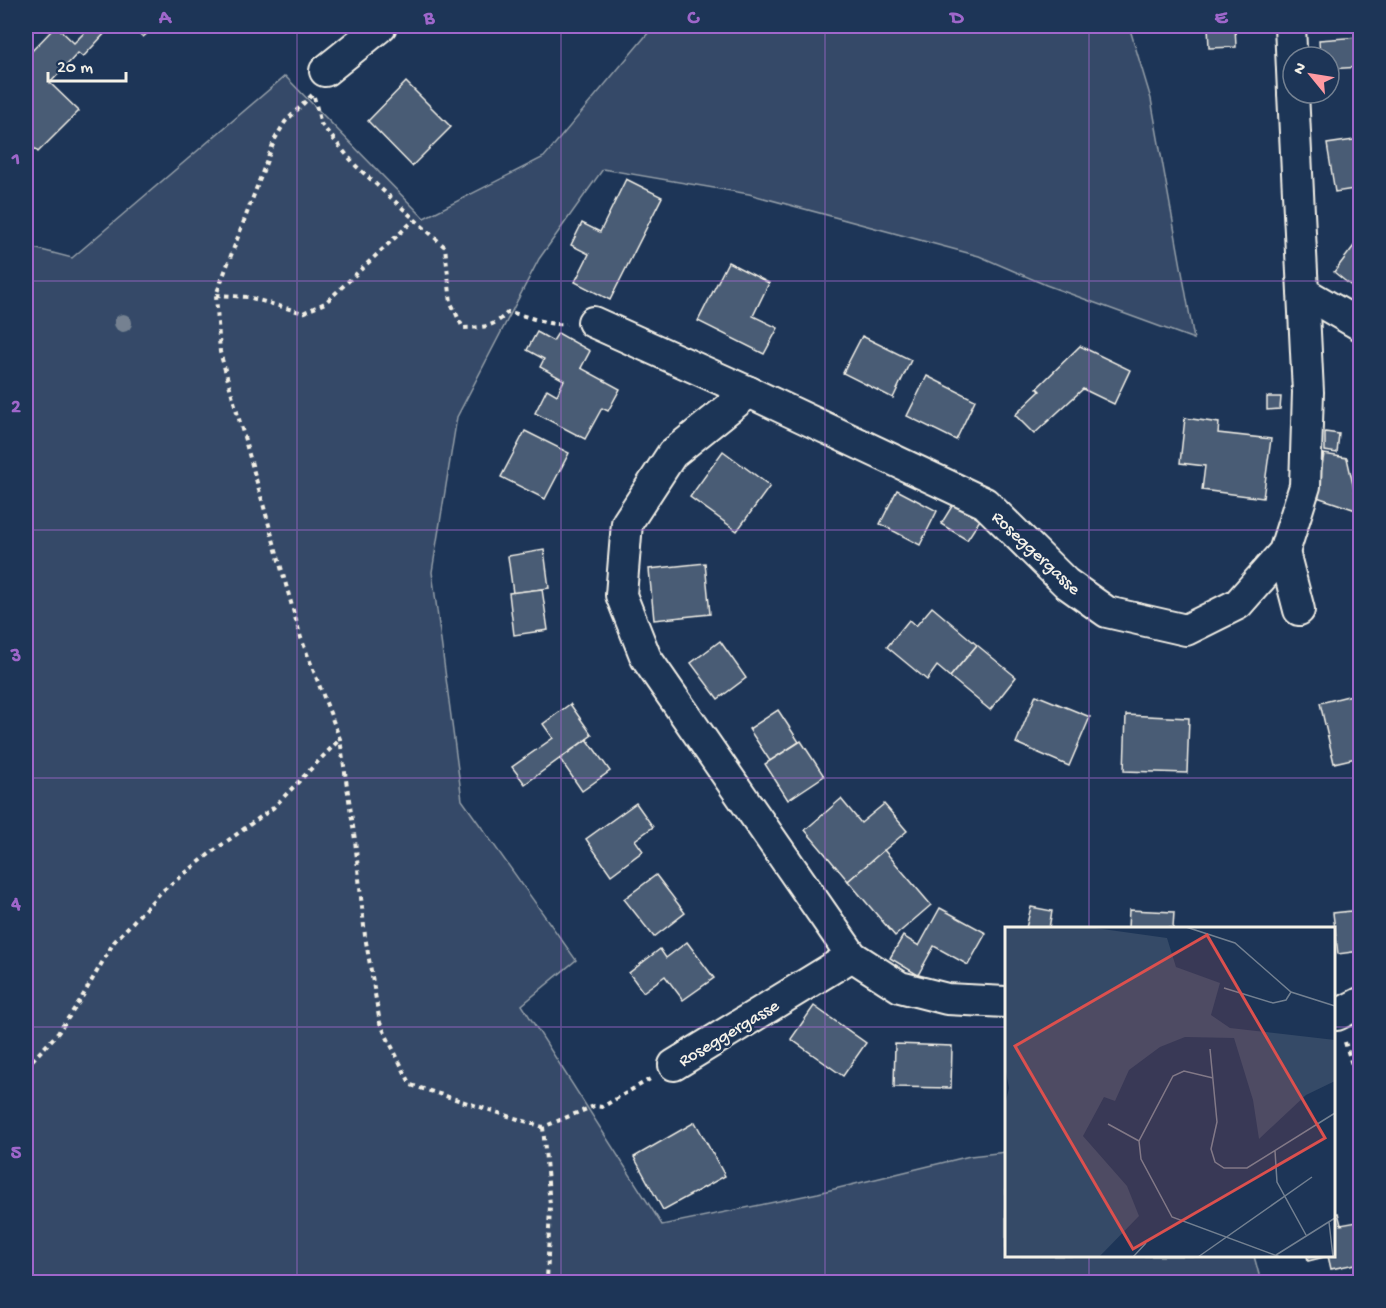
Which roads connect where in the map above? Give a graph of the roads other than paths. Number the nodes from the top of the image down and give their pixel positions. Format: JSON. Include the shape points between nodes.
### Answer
{"nodes":[{"id":1,"x":381,"y":26,"type":"edge"},
{"id":2,"x":1290,"y":26,"type":"edge"},
{"id":3,"x":1291,"y":45,"type":"edge"},
{"id":4,"x":319,"y":82,"type":"road end"},
{"id":5,"x":1294,"y":105,"type":"edge"},
{"id":6,"x":1303,"y":292,"type":"junction"},
{"id":7,"x":593,"y":322,"type":"road end"},
{"id":8,"x":1360,"y":325,"type":"edge"},
{"id":9,"x":750,"y":392,"type":"junction"},
{"id":10,"x":1284,"y":552,"type":"junction"},
{"id":11,"x":1299,"y":610,"type":"dead end"},
{"id":12,"x":852,"y":956,"type":"junction"},
{"id":13,"x":1005,"y":1002,"type":"edge"},
{"id":14,"x":674,"y":1065,"type":"road end"}],
"edges":[{"from":1,"to":4,"type":"street"},
{"from":2,"to":3,"type":"street","name":"Roseggergasse"},
{"from":5,"to":6,"type":"street","name":"Roseggergasse"},
{"from":6,"to":8,"type":"street"},
{"from":6,"to":10,"type":"street","name":"Roseggergasse","via":[[1308,392],[1305,486]]},
{"from":7,"to":9,"type":"street","name":"Roseggergasse"},
{"from":9,"to":10,"type":"street","name":"Roseggergasse","via":[[985,503],[1066,583],[1107,612],[1186,630],[1238,604]]},
{"from":9,"to":12,"type":"street","via":[[672,454],[627,523],[621,595],[646,658]]},
{"from":10,"to":11,"type":"street"},
{"from":12,"to":13,"type":"street","via":[[900,987],[947,999]]},
{"from":12,"to":14,"type":"street","name":"Roseggergasse"}]}
